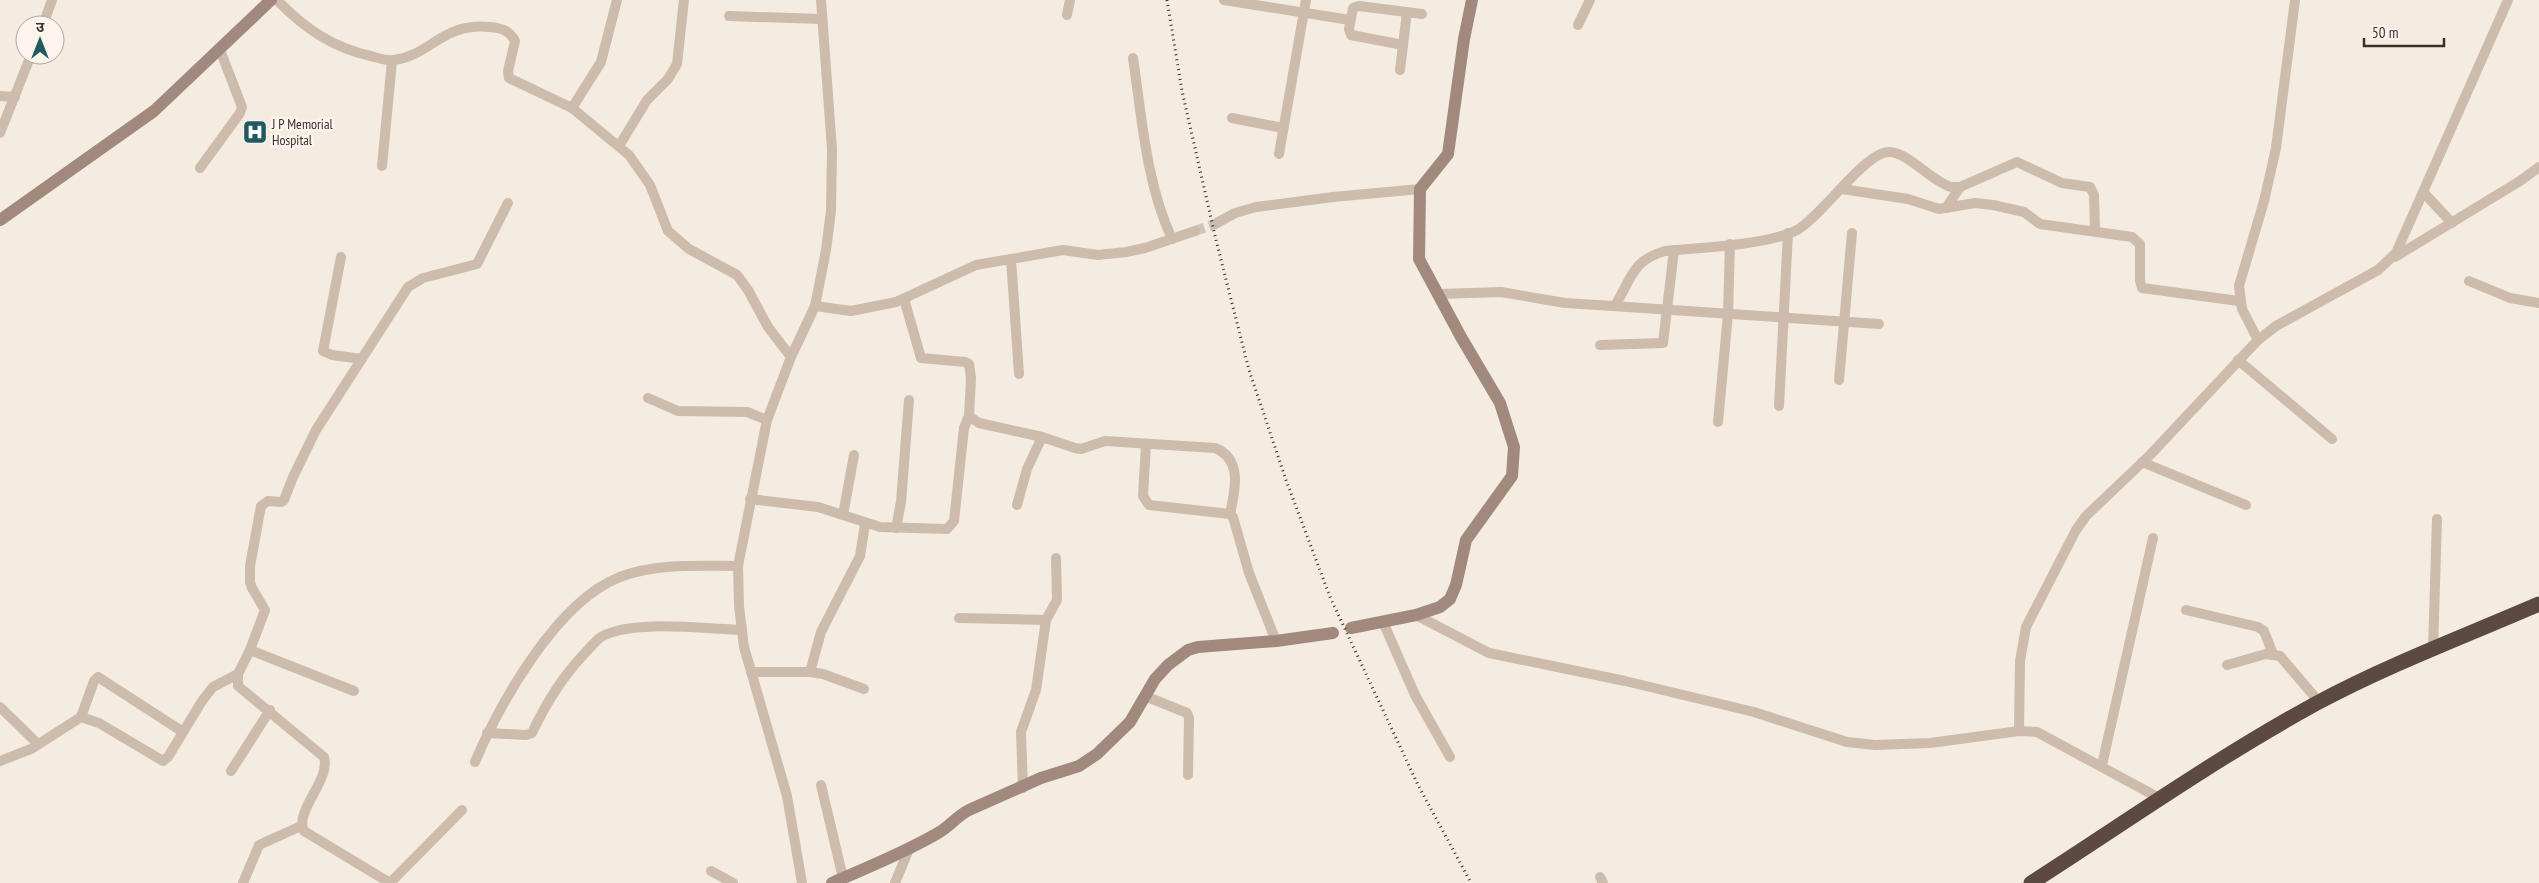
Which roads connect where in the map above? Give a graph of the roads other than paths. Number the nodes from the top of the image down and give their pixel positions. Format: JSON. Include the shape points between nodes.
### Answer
{"nodes":[{"id":1,"x":52,"y":0,"type":"edge"},
{"id":2,"x":271,"y":0,"type":"edge"},
{"id":3,"x":277,"y":0,"type":"edge"},
{"id":4,"x":617,"y":0,"type":"edge"},
{"id":5,"x":684,"y":0,"type":"edge"},
{"id":6,"x":821,"y":0,"type":"edge"},
{"id":7,"x":1070,"y":0,"type":"edge"},
{"id":8,"x":1224,"y":0,"type":"edge"},
{"id":9,"x":1306,"y":0,"type":"edge"},
{"id":10,"x":1472,"y":0,"type":"edge"},
{"id":11,"x":1590,"y":0,"type":"edge"},
{"id":12,"x":2295,"y":0,"type":"edge"},
{"id":13,"x":2508,"y":0,"type":"edge"},
{"id":14,"x":1304,"y":12,"type":"junction"},
{"id":15,"x":1407,"y":12,"type":"junction"},
{"id":16,"x":1422,"y":14,"type":"dead end"},
{"id":17,"x":46,"y":15,"type":"edge"},
{"id":18,"x":1067,"y":15,"type":"dead end"},
{"id":19,"x":729,"y":16,"type":"dead end"},
{"id":20,"x":822,"y":18,"type":"junction"},
{"id":21,"x":1350,"y":20,"type":"junction"},
{"id":22,"x":1578,"y":25,"type":"dead end"},
{"id":23,"x":1403,"y":45,"type":"junction"},
{"id":24,"x":220,"y":50,"type":"junction"},
{"id":25,"x":1133,"y":58,"type":"dead end"},
{"id":26,"x":392,"y":61,"type":"junction"},
{"id":27,"x":27,"y":65,"type":"edge"},
{"id":28,"x":1400,"y":70,"type":"dead end"},
{"id":29,"x":0,"y":96,"type":"edge"},
{"id":30,"x":15,"y":97,"type":"junction"},
{"id":31,"x":572,"y":108,"type":"junction"},
{"id":32,"x":1232,"y":118,"type":"dead end"},
{"id":33,"x":1283,"y":128,"type":"junction"},
{"id":34,"x":0,"y":133,"type":"edge"},
{"id":35,"x":619,"y":146,"type":"junction"},
{"id":36,"x":1279,"y":154,"type":"dead end"},
{"id":37,"x":382,"y":166,"type":"dead end"},
{"id":38,"x":2539,"y":167,"type":"edge"},
{"id":39,"x":200,"y":168,"type":"dead end"},
{"id":40,"x":1960,"y":187,"type":"junction"},
{"id":41,"x":1420,"y":189,"type":"junction"},
{"id":42,"x":1842,"y":189,"type":"junction"},
{"id":43,"x":2424,"y":193,"type":"junction"},
{"id":44,"x":508,"y":203,"type":"dead end"},
{"id":45,"x":1946,"y":208,"type":"junction"},
{"id":46,"x":0,"y":220,"type":"edge"},
{"id":47,"x":2452,"y":223,"type":"junction"},
{"id":48,"x":1216,"y":224,"type":"tunnel mouth"},
{"id":49,"x":1195,"y":231,"type":"tunnel mouth"},
{"id":50,"x":2095,"y":231,"type":"junction"},
{"id":51,"x":1788,"y":233,"type":"junction"},
{"id":52,"x":1852,"y":233,"type":"dead end"},
{"id":53,"x":1172,"y":239,"type":"junction"},
{"id":54,"x":1730,"y":244,"type":"junction"},
{"id":55,"x":1674,"y":250,"type":"junction"},
{"id":56,"x":341,"y":257,"type":"dead end"},
{"id":57,"x":1011,"y":259,"type":"junction"},
{"id":58,"x":2392,"y":259,"type":"junction"},
{"id":59,"x":2469,"y":281,"type":"dead end"},
{"id":60,"x":1439,"y":294,"type":"junction"},
{"id":61,"x":904,"y":299,"type":"junction"},
{"id":62,"x":2239,"y":301,"type":"junction"},
{"id":63,"x":2539,"y":303,"type":"edge"},
{"id":64,"x":815,"y":306,"type":"junction"},
{"id":65,"x":1613,"y":306,"type":"junction"},
{"id":66,"x":1669,"y":310,"type":"junction"},
{"id":67,"x":1728,"y":314,"type":"junction"},
{"id":68,"x":1785,"y":317,"type":"junction"},
{"id":69,"x":1844,"y":321,"type":"junction"},
{"id":70,"x":1878,"y":324,"type":"dead end"},
{"id":71,"x":2258,"y":340,"type":"junction"},
{"id":72,"x":1600,"y":345,"type":"dead end"},
{"id":73,"x":791,"y":357,"type":"junction"},
{"id":74,"x":362,"y":359,"type":"junction"},
{"id":75,"x":2238,"y":360,"type":"junction"},
{"id":76,"x":1019,"y":374,"type":"dead end"},
{"id":77,"x":1839,"y":380,"type":"dead end"},
{"id":78,"x":648,"y":398,"type":"dead end"},
{"id":79,"x":909,"y":400,"type":"dead end"},
{"id":80,"x":1779,"y":406,"type":"dead end"},
{"id":81,"x":969,"y":416,"type":"junction"},
{"id":82,"x":768,"y":420,"type":"junction"},
{"id":83,"x":1718,"y":422,"type":"dead end"},
{"id":84,"x":1042,"y":437,"type":"junction"},
{"id":85,"x":2332,"y":439,"type":"dead end"},
{"id":86,"x":1146,"y":445,"type":"junction"},
{"id":87,"x":854,"y":455,"type":"dead end"},
{"id":88,"x":2142,"y":462,"type":"junction"},
{"id":89,"x":750,"y":499,"type":"junction"},
{"id":90,"x":2246,"y":505,"type":"dead end"},
{"id":91,"x":1017,"y":506,"type":"dead end"},
{"id":92,"x":1230,"y":514,"type":"junction"},
{"id":93,"x":843,"y":515,"type":"junction"},
{"id":94,"x":2437,"y":519,"type":"dead end"},
{"id":95,"x":865,"y":524,"type":"junction"},
{"id":96,"x":896,"y":528,"type":"junction"},
{"id":97,"x":2153,"y":538,"type":"dead end"},
{"id":98,"x":1056,"y":558,"type":"dead end"},
{"id":99,"x":738,"y":566,"type":"junction"},
{"id":100,"x":2539,"y":604,"type":"edge"},
{"id":101,"x":2186,"y":610,"type":"dead end"},
{"id":102,"x":1416,"y":615,"type":"junction"},
{"id":103,"x":959,"y":618,"type":"dead end"},
{"id":104,"x":1046,"y":620,"type":"junction"},
{"id":105,"x":1383,"y":622,"type":"junction"},
{"id":106,"x":1350,"y":628,"type":"dead end"},
{"id":107,"x":742,"y":630,"type":"junction"},
{"id":108,"x":1333,"y":633,"type":"dead end"},
{"id":109,"x":1276,"y":641,"type":"junction"},
{"id":110,"x":250,"y":650,"type":"junction"},
{"id":111,"x":2434,"y":650,"type":"junction"},
{"id":112,"x":2273,"y":654,"type":"junction"},
{"id":113,"x":2227,"y":665,"type":"dead end"},
{"id":114,"x":751,"y":672,"type":"junction"},
{"id":115,"x":810,"y":672,"type":"junction"},
{"id":116,"x":238,"y":674,"type":"junction"},
{"id":117,"x":864,"y":689,"type":"dead end"},
{"id":118,"x":354,"y":691,"type":"dead end"},
{"id":119,"x":1145,"y":696,"type":"junction"},
{"id":120,"x":2319,"y":702,"type":"junction"},
{"id":121,"x":0,"y":707,"type":"edge"},
{"id":122,"x":270,"y":710,"type":"junction"},
{"id":123,"x":81,"y":717,"type":"junction"},
{"id":124,"x":2019,"y":730,"type":"junction"},
{"id":125,"x":183,"y":732,"type":"junction"},
{"id":126,"x":488,"y":733,"type":"junction"},
{"id":127,"x":38,"y":744,"type":"junction"},
{"id":128,"x":1450,"y":758,"type":"dead end"},
{"id":129,"x":0,"y":761,"type":"edge"},
{"id":130,"x":475,"y":762,"type":"dead end"},
{"id":131,"x":2102,"y":765,"type":"junction"},
{"id":132,"x":231,"y":771,"type":"dead end"},
{"id":133,"x":1188,"y":775,"type":"dead end"},
{"id":134,"x":821,"y":785,"type":"dead end"},
{"id":135,"x":1023,"y":788,"type":"junction"},
{"id":136,"x":2161,"y":799,"type":"junction"},
{"id":137,"x":462,"y":810,"type":"dead end"},
{"id":138,"x":302,"y":826,"type":"junction"},
{"id":139,"x":909,"y":849,"type":"junction"},
{"id":140,"x":711,"y":871,"type":"dead end"},
{"id":141,"x":838,"y":881,"type":"edge"},
{"id":142,"x":243,"y":883,"type":"edge"},
{"id":143,"x":390,"y":883,"type":"edge"},
{"id":144,"x":733,"y":883,"type":"edge"},
{"id":145,"x":802,"y":883,"type":"edge"},
{"id":146,"x":895,"y":883,"type":"edge"},
{"id":147,"x":2031,"y":883,"type":"edge"}],
"edges":[{"from":1,"to":17,"type":"street"},
{"from":2,"to":24,"type":"street"},
{"from":3,"to":26,"type":"street","via":[[317,35],[358,54]]},
{"from":4,"to":31,"type":"street","via":[[601,62]]},
{"from":5,"to":35,"type":"street","via":[[676,64],[668,79],[647,100]]},
{"from":6,"to":20,"type":"street"},
{"from":7,"to":18,"type":"street"},
{"from":8,"to":14,"type":"street"},
{"from":9,"to":14,"type":"street"},
{"from":10,"to":41,"type":"street","via":[[1448,154]]},
{"from":11,"to":22,"type":"street"},
{"from":12,"to":62,"type":"street","via":[[2276,148],[2242,272]]},
{"from":13,"to":43,"type":"street"},
{"from":14,"to":21,"type":"street"},
{"from":14,"to":33,"type":"street"},
{"from":15,"to":16,"type":"street"},
{"from":15,"to":21,"type":"street","via":[[1356,6]]},
{"from":15,"to":23,"type":"street"},
{"from":19,"to":20,"type":"street"},
{"from":20,"to":64,"type":"street","via":[[832,168],[826,250]]},
{"from":21,"to":23,"type":"street","via":[[1351,35]]},
{"from":23,"to":28,"type":"street"},
{"from":24,"to":39,"type":"street","via":[[242,107]]},
{"from":24,"to":46,"type":"street","via":[[154,111]]},
{"from":25,"to":53,"type":"street","via":[[1153,186],[1160,214]]},
{"from":26,"to":31,"type":"street","via":[[407,57],[460,28],[475,25],[500,28],[510,33],[515,41],[509,78]]},
{"from":26,"to":37,"type":"street"},
{"from":27,"to":30,"type":"street"},
{"from":29,"to":30,"type":"street"},
{"from":30,"to":34,"type":"street"},
{"from":31,"to":35,"type":"street"},
{"from":32,"to":33,"type":"street"},
{"from":33,"to":36,"type":"street"},
{"from":35,"to":73,"type":"street","via":[[644,173],[668,231],[689,249],[737,275],[768,327]]},
{"from":38,"to":47,"type":"street"},
{"from":40,"to":42,"type":"street","via":[[1942,184],[1904,157],[1884,152],[1870,161]]},
{"from":40,"to":45,"type":"street"},
{"from":40,"to":50,"type":"street","via":[[2014,162],[2021,162],[2062,183],[2092,189]]},
{"from":41,"to":48,"type":"street","via":[[1256,207],[1235,213]]},
{"from":41,"to":60,"type":"street","via":[[1419,259]]},
{"from":42,"to":45,"type":"street"},
{"from":42,"to":51,"type":"street","via":[[1814,217]]},
{"from":43,"to":47,"type":"street"},
{"from":43,"to":58,"type":"street"},
{"from":44,"to":74,"type":"street","via":[[474,265],[412,283]]},
{"from":45,"to":50,"type":"street","via":[[1988,204],[2024,212],[2040,224]]},
{"from":47,"to":58,"type":"street"},
{"from":49,"to":53,"type":"street"},
{"from":50,"to":62,"type":"street","via":[[2138,240],[2142,288]]},
{"from":51,"to":54,"type":"street","via":[[1765,240]]},
{"from":51,"to":68,"type":"street"},
{"from":52,"to":69,"type":"street"},
{"from":53,"to":57,"type":"street","via":[[1126,252],[1098,255],[1063,250]]},
{"from":54,"to":55,"type":"street"},
{"from":54,"to":67,"type":"street"},
{"from":55,"to":65,"type":"street","via":[[1641,261]]},
{"from":55,"to":66,"type":"street"},
{"from":56,"to":74,"type":"street","via":[[322,351]]},
{"from":57,"to":61,"type":"street","via":[[964,269]]},
{"from":57,"to":76,"type":"street"},
{"from":58,"to":71,"type":"street","via":[[2276,326]]},
{"from":59,"to":63,"type":"street","via":[[2510,298]]},
{"from":60,"to":65,"type":"street","via":[[1501,292],[1565,303]]},
{"from":60,"to":102,"type":"street","via":[[1500,403],[1514,456],[1508,484],[1466,540],[1450,599],[1440,607]]},
{"from":61,"to":64,"type":"street","via":[[852,311]]},
{"from":61,"to":81,"type":"street","via":[[921,358],[969,364]]},
{"from":62,"to":71,"type":"street"},
{"from":64,"to":73,"type":"street"},
{"from":65,"to":66,"type":"street"},
{"from":66,"to":67,"type":"street"},
{"from":66,"to":72,"type":"street","via":[[1663,343]]},
{"from":67,"to":68,"type":"street"},
{"from":67,"to":83,"type":"street"},
{"from":68,"to":69,"type":"street"},
{"from":68,"to":80,"type":"street"},
{"from":69,"to":70,"type":"street"},
{"from":69,"to":77,"type":"street"},
{"from":71,"to":75,"type":"street"},
{"from":73,"to":82,"type":"street"},
{"from":74,"to":110,"type":"street","via":[[310,442],[281,502],[268,501],[261,506],[250,582],[265,610]]},
{"from":75,"to":85,"type":"street"},
{"from":75,"to":88,"type":"street"},
{"from":78,"to":82,"type":"street","via":[[678,411],[747,412]]},
{"from":79,"to":96,"type":"street"},
{"from":81,"to":84,"type":"street","via":[[979,423]]},
{"from":81,"to":96,"type":"street","via":[[964,428],[952,526],[947,529]]},
{"from":82,"to":89,"type":"street"},
{"from":84,"to":86,"type":"street","via":[[1082,449],[1105,441]]},
{"from":84,"to":91,"type":"street","via":[[1026,470]]},
{"from":86,"to":92,"type":"street","via":[[1144,496],[1149,505]]},
{"from":86,"to":92,"type":"street","via":[[1215,448],[1224,452],[1237,480]]},
{"from":87,"to":93,"type":"street"},
{"from":88,"to":90,"type":"street"},
{"from":88,"to":124,"type":"street","via":[[2086,516],[2076,530],[2026,627],[2020,661]]},
{"from":89,"to":93,"type":"street","via":[[818,507]]},
{"from":89,"to":99,"type":"street"},
{"from":92,"to":109,"type":"street","via":[[1236,523],[1249,573]]},
{"from":93,"to":95,"type":"street"},
{"from":94,"to":111,"type":"street"},
{"from":95,"to":96,"type":"street"},
{"from":95,"to":115,"type":"street","via":[[860,556],[821,632]]},
{"from":97,"to":131,"type":"street"},
{"from":98,"to":104,"type":"street","via":[[1057,600]]},
{"from":99,"to":107,"type":"street"},
{"from":99,"to":126,"type":"street","via":[[677,566],[638,572],[605,584],[558,624],[534,656]]},
{"from":100,"to":111,"type":"highway"},
{"from":101,"to":112,"type":"street","via":[[2258,627],[2264,631]]},
{"from":102,"to":105,"type":"street"},
{"from":102,"to":124,"type":"street","via":[[1488,653],[1625,680],[1745,710],[1847,742],[1876,745],[1930,743]]},
{"from":103,"to":104,"type":"street"},
{"from":104,"to":135,"type":"street","via":[[1036,690],[1021,732]]},
{"from":105,"to":106,"type":"street"},
{"from":105,"to":128,"type":"street","via":[[1415,695]]},
{"from":107,"to":114,"type":"street"},
{"from":107,"to":126,"type":"street","via":[[652,627],[612,632],[599,638],[566,672],[532,733]]},
{"from":108,"to":109,"type":"street"},
{"from":109,"to":119,"type":"street","via":[[1188,650],[1168,665]]},
{"from":110,"to":116,"type":"street"},
{"from":110,"to":118,"type":"street"},
{"from":111,"to":120,"type":"highway"},
{"from":112,"to":113,"type":"street"},
{"from":112,"to":120,"type":"street","via":[[2284,661]]},
{"from":114,"to":115,"type":"street"},
{"from":114,"to":145,"type":"street","via":[[787,796]]},
{"from":115,"to":117,"type":"street"},
{"from":116,"to":122,"type":"street","via":[[238,686]]},
{"from":116,"to":125,"type":"street","via":[[213,687]]},
{"from":119,"to":133,"type":"street","via":[[1186,713],[1189,718]]},
{"from":119,"to":135,"type":"street","via":[[1130,722],[1097,754],[1079,766],[1041,778]]},
{"from":120,"to":136,"type":"highway","via":[[2256,737]]},
{"from":121,"to":127,"type":"street"},
{"from":122,"to":132,"type":"street"},
{"from":122,"to":138,"type":"street","via":[[313,745],[326,762]]},
{"from":123,"to":125,"type":"street","via":[[99,722],[163,761]]},
{"from":123,"to":125,"type":"street","via":[[98,677]]},
{"from":123,"to":127,"type":"street"},
{"from":124,"to":131,"type":"street","via":[[2037,732]]},
{"from":126,"to":130,"type":"street"},
{"from":127,"to":129,"type":"street"},
{"from":131,"to":136,"type":"street"},
{"from":134,"to":141,"type":"street"},
{"from":135,"to":139,"type":"street","via":[[969,810],[941,832]]},
{"from":136,"to":147,"type":"highway"},
{"from":137,"to":143,"type":"street"},
{"from":138,"to":142,"type":"street","via":[[259,845]]},
{"from":138,"to":143,"type":"street","via":[[304,832]]},
{"from":139,"to":141,"type":"street"},
{"from":139,"to":146,"type":"street"},
{"from":140,"to":144,"type":"street"}]}
